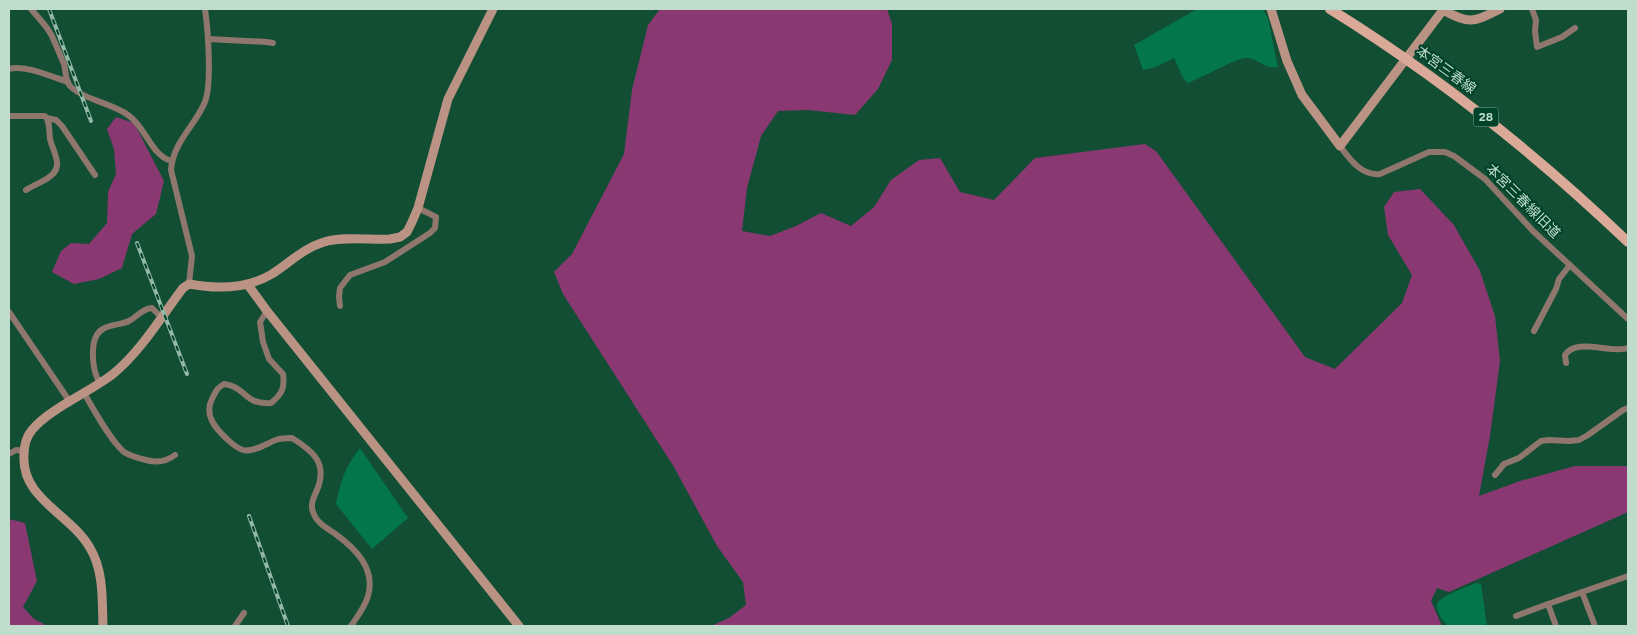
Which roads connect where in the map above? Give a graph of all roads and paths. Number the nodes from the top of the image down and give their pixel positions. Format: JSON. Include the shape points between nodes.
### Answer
{"nodes":[{"id":1,"x":31,"y":9,"type":"edge"},
{"id":2,"x":205,"y":9,"type":"edge"},
{"id":3,"x":493,"y":9,"type":"edge"},
{"id":4,"x":1271,"y":9,"type":"edge"},
{"id":5,"x":1330,"y":9,"type":"edge"},
{"id":6,"x":1443,"y":9,"type":"edge"},
{"id":7,"x":1500,"y":9,"type":"edge"},
{"id":8,"x":1532,"y":9,"type":"edge"},
{"id":9,"x":1575,"y":28,"type":"dead end"},
{"id":10,"x":208,"y":40,"type":"junction"},
{"id":11,"x":273,"y":43,"type":"dead end"},
{"id":12,"x":1406,"y":58,"type":"junction"},
{"id":13,"x":9,"y":69,"type":"edge"},
{"id":14,"x":68,"y":82,"type":"junction"},
{"id":15,"x":9,"y":116,"type":"edge"},
{"id":16,"x":47,"y":118,"type":"junction"},
{"id":17,"x":1340,"y":146,"type":"junction"},
{"id":18,"x":171,"y":161,"type":"junction"},
{"id":19,"x":95,"y":175,"type":"dead end"},
{"id":20,"x":26,"y":190,"type":"dead end"},
{"id":21,"x":418,"y":208,"type":"junction"},
{"id":22,"x":1628,"y":242,"type":"edge"},
{"id":23,"x":1570,"y":264,"type":"junction"},
{"id":24,"x":189,"y":284,"type":"junction"},
{"id":25,"x":248,"y":285,"type":"junction"},
{"id":26,"x":340,"y":306,"type":"dead end"},
{"id":27,"x":267,"y":311,"type":"junction"},
{"id":28,"x":9,"y":312,"type":"edge"},
{"id":29,"x":161,"y":317,"type":"junction"},
{"id":30,"x":1628,"y":319,"type":"edge"},
{"id":31,"x":1534,"y":330,"type":"dead end"},
{"id":32,"x":1628,"y":348,"type":"edge"},
{"id":33,"x":1566,"y":363,"type":"dead end"},
{"id":34,"x":100,"y":383,"type":"junction"},
{"id":35,"x":84,"y":393,"type":"junction"},
{"id":36,"x":70,"y":402,"type":"junction"},
{"id":37,"x":1628,"y":408,"type":"edge"},
{"id":38,"x":24,"y":451,"type":"junction"},
{"id":39,"x":9,"y":454,"type":"edge"},
{"id":40,"x":176,"y":454,"type":"dead end"},
{"id":41,"x":1495,"y":475,"type":"dead end"},
{"id":42,"x":1628,"y":576,"type":"edge"},
{"id":43,"x":1582,"y":592,"type":"junction"},
{"id":44,"x":1548,"y":604,"type":"junction"},
{"id":45,"x":244,"y":613,"type":"dead end"},
{"id":46,"x":1516,"y":616,"type":"dead end"},
{"id":47,"x":103,"y":626,"type":"edge"},
{"id":48,"x":235,"y":626,"type":"edge"},
{"id":49,"x":352,"y":626,"type":"edge"},
{"id":50,"x":519,"y":626,"type":"edge"},
{"id":51,"x":1556,"y":626,"type":"edge"},
{"id":52,"x":1595,"y":626,"type":"edge"}],
"edges":[{"from":1,"to":14,"type":"street","via":[[51,34]]},
{"from":2,"to":10,"type":"street"},
{"from":3,"to":21,"type":"street","via":[[448,99]]},
{"from":4,"to":17,"type":"street","name":"本宮三春線旧道","via":[[1287,61],[1302,95]]},
{"from":5,"to":12,"type":"main road","name":"本宮三春線","number":"28"},
{"from":6,"to":7,"type":"street","via":[[1467,21]]},
{"from":6,"to":12,"type":"street"},
{"from":8,"to":9,"type":"street","via":[[1536,20],[1537,47]]},
{"from":10,"to":11,"type":"street"},
{"from":10,"to":18,"type":"street","via":[[206,100]]},
{"from":12,"to":17,"type":"street"},
{"from":12,"to":22,"type":"main road","name":"本宮三春線","number":"28","via":[[1529,152]]},
{"from":13,"to":14,"type":"street","via":[[24,68]]},
{"from":14,"to":18,"type":"street","via":[[90,98],[128,115],[144,131],[158,154]]},
{"from":15,"to":16,"type":"street"},
{"from":16,"to":19,"type":"street","via":[[62,126]]},
{"from":16,"to":20,"type":"street","via":[[56,170],[49,178]]},
{"from":17,"to":23,"type":"street","name":"本宮三春線旧道","via":[[1358,167],[1372,175],[1429,152],[1445,152],[1454,156],[1485,179],[1521,220]]},
{"from":18,"to":24,"type":"street","via":[[172,178],[192,256]]},
{"from":21,"to":25,"type":"street","via":[[407,232],[400,237],[326,241]]},
{"from":21,"to":26,"type":"street","via":[[436,218],[435,228],[385,262],[350,275],[340,288]]},
{"from":23,"to":30,"type":"street","name":"本宮三春線旧道"},
{"from":23,"to":31,"type":"street"},
{"from":24,"to":25,"type":"street","via":[[204,287]]},
{"from":24,"to":29,"type":"street","via":[[182,288]]},
{"from":25,"to":27,"type":"street"},
{"from":27,"to":49,"type":"street","via":[[260,322],[263,342],[269,359],[283,374],[282,392],[271,403],[261,404],[247,398],[238,388],[224,384],[217,389],[209,405],[209,413],[224,436],[244,450],[292,438],[311,451],[322,471],[312,501],[314,515],[360,554],[369,575],[368,597]]},
{"from":27,"to":50,"type":"street"},
{"from":28,"to":36,"type":"street"},
{"from":29,"to":34,"type":"street","via":[[134,354]]},
{"from":29,"to":34,"type":"street","via":[[148,308],[120,325],[99,332],[93,354]]},
{"from":32,"to":33,"type":"street","via":[[1573,348],[1565,355]]},
{"from":34,"to":35,"type":"street"},
{"from":35,"to":36,"type":"street"},
{"from":35,"to":40,"type":"street","via":[[123,451],[153,462],[164,461]]},
{"from":36,"to":38,"type":"street","via":[[39,422],[30,432]]},
{"from":37,"to":41,"type":"street","via":[[1579,440],[1541,441],[1519,458],[1504,464]]},
{"from":38,"to":39,"type":"street","via":[[16,450]]},
{"from":38,"to":47,"type":"street","via":[[28,482],[85,540],[94,557],[101,589]]},
{"from":42,"to":43,"type":"street"},
{"from":43,"to":44,"type":"street"},
{"from":43,"to":52,"type":"street"},
{"from":44,"to":46,"type":"street"},
{"from":44,"to":51,"type":"street"},
{"from":45,"to":48,"type":"street"}]}
